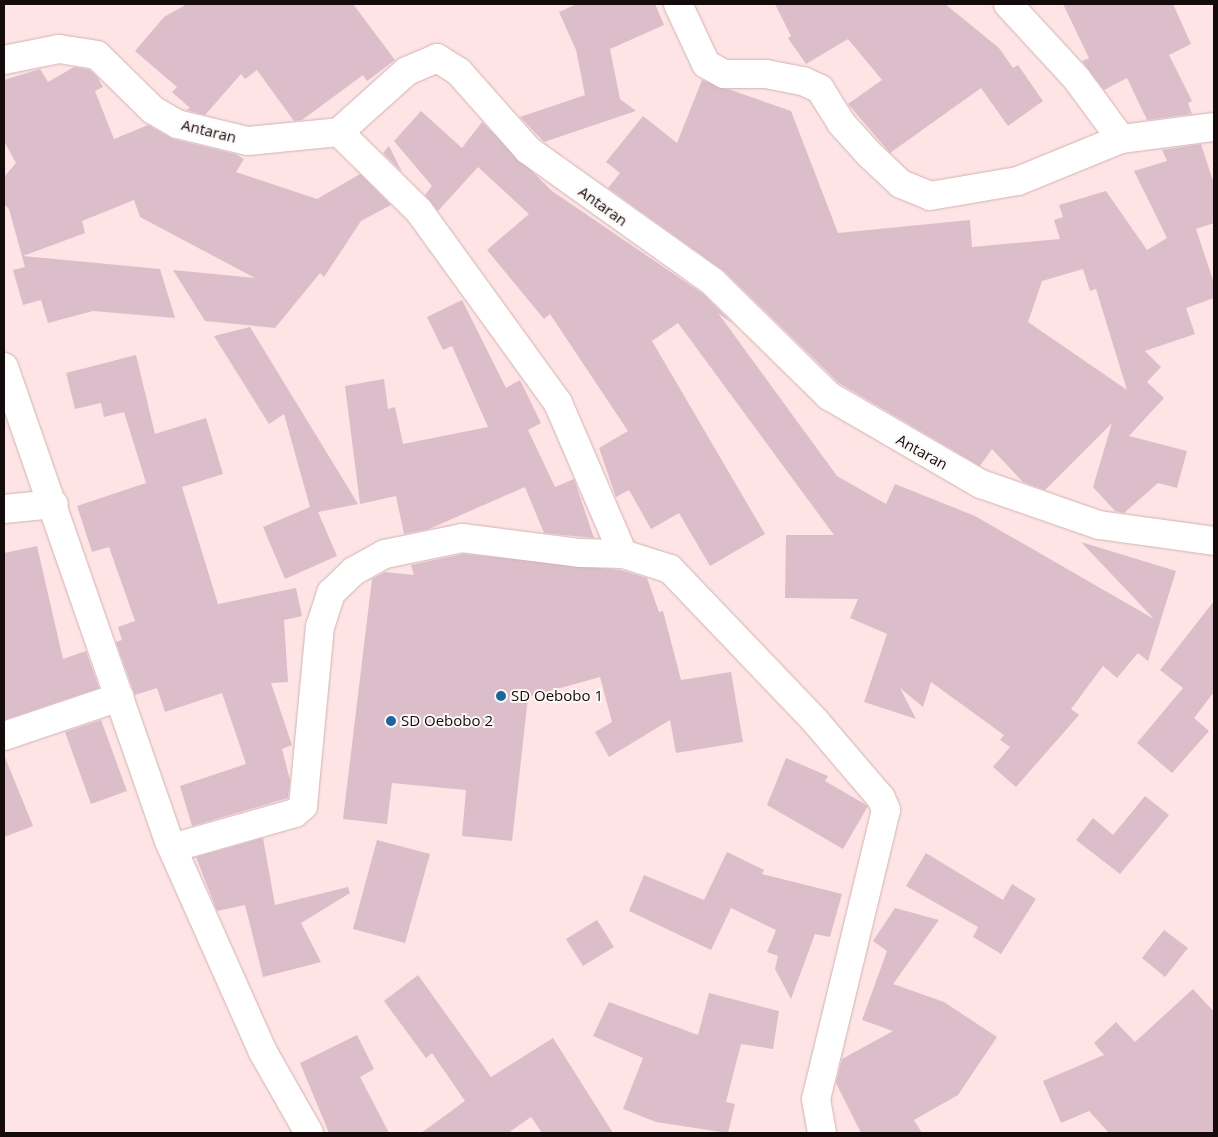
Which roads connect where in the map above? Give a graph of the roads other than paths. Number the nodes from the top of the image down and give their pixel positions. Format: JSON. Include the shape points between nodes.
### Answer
{"nodes":[{"id":1,"x":678,"y":4,"type":"edge"},
{"id":2,"x":1021,"y":7,"type":"edge"},
{"id":3,"x":4,"y":60,"type":"edge"},
{"id":4,"x":1214,"y":127,"type":"edge"},
{"id":5,"x":339,"y":132,"type":"junction"},
{"id":6,"x":1121,"y":139,"type":"junction"},
{"id":7,"x":4,"y":367,"type":"edge"},
{"id":8,"x":54,"y":504,"type":"junction"},
{"id":9,"x":4,"y":509,"type":"edge"},
{"id":10,"x":1214,"y":541,"type":"edge"},
{"id":11,"x":623,"y":554,"type":"junction"},
{"id":12,"x":120,"y":697,"type":"junction"},
{"id":13,"x":4,"y":736,"type":"edge"},
{"id":14,"x":172,"y":848,"type":"junction"},
{"id":15,"x":309,"y":1133,"type":"edge"},
{"id":16,"x":822,"y":1133,"type":"edge"}],
"edges":[{"from":1,"to":6,"type":"street","via":[[706,64],[724,74],[766,74],[803,81],[820,89],[841,123],[868,154],[901,184],[930,196],[1018,181]]},
{"from":2,"to":6,"type":"street"},
{"from":3,"to":5,"type":"street","name":"Antaran","via":[[58,49],[97,55],[153,110],[177,124],[248,141]]},
{"from":4,"to":6,"type":"street"},
{"from":5,"to":10,"type":"street","name":"Antaran","via":[[407,71],[437,58],[459,72],[528,150],[713,282],[829,396],[981,484],[1099,525]]},
{"from":5,"to":11,"type":"street","via":[[420,211],[558,403]]},
{"from":7,"to":8,"type":"street"},
{"from":8,"to":9,"type":"street"},
{"from":8,"to":12,"type":"street"},
{"from":11,"to":14,"type":"street","via":[[581,553],[462,538],[385,554],[354,571],[331,593],[320,627],[303,806],[296,813]]},
{"from":11,"to":16,"type":"street","via":[[670,569],[703,600],[816,722],[881,798],[886,810],[817,1090],[816,1118]]},
{"from":12,"to":13,"type":"street"},
{"from":12,"to":14,"type":"street"},
{"from":14,"to":15,"type":"street","via":[[263,1052]]}]}
